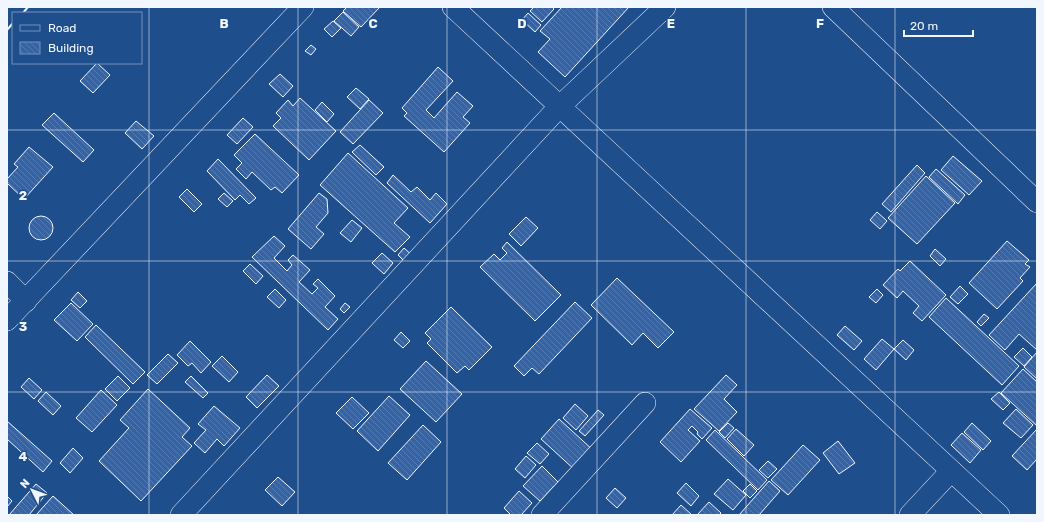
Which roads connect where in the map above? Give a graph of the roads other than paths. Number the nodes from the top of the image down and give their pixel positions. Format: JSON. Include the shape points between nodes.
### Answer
{"nodes":[{"id":1,"x":303,"y":7,"type":"edge"},
{"id":2,"x":453,"y":7,"type":"edge"},
{"id":3,"x":665,"y":7,"type":"edge"},
{"id":4,"x":833,"y":7,"type":"edge"},
{"id":5,"x":559,"y":107,"type":"junction"},
{"id":6,"x":1037,"y":202,"type":"edge"},
{"id":7,"x":7,"y":282,"type":"edge"},
{"id":8,"x":26,"y":301,"type":"junction"},
{"id":9,"x":7,"y":320,"type":"edge"},
{"id":10,"x":645,"y":404,"type":"dead end"},
{"id":11,"x":952,"y":471,"type":"junction"},
{"id":12,"x":181,"y":515,"type":"edge"},
{"id":13,"x":542,"y":515,"type":"edge"},
{"id":14,"x":910,"y":515,"type":"edge"},
{"id":15,"x":999,"y":515,"type":"edge"}],
"edges":[{"from":1,"to":8,"type":"street"},
{"from":2,"to":5,"type":"street"},
{"from":3,"to":5,"type":"street"},
{"from":4,"to":6,"type":"street"},
{"from":5,"to":11,"type":"street"},
{"from":5,"to":12,"type":"street"},
{"from":7,"to":8,"type":"street"},
{"from":8,"to":9,"type":"street"},
{"from":10,"to":13,"type":"street"},
{"from":11,"to":14,"type":"street"},
{"from":11,"to":15,"type":"street"}]}
